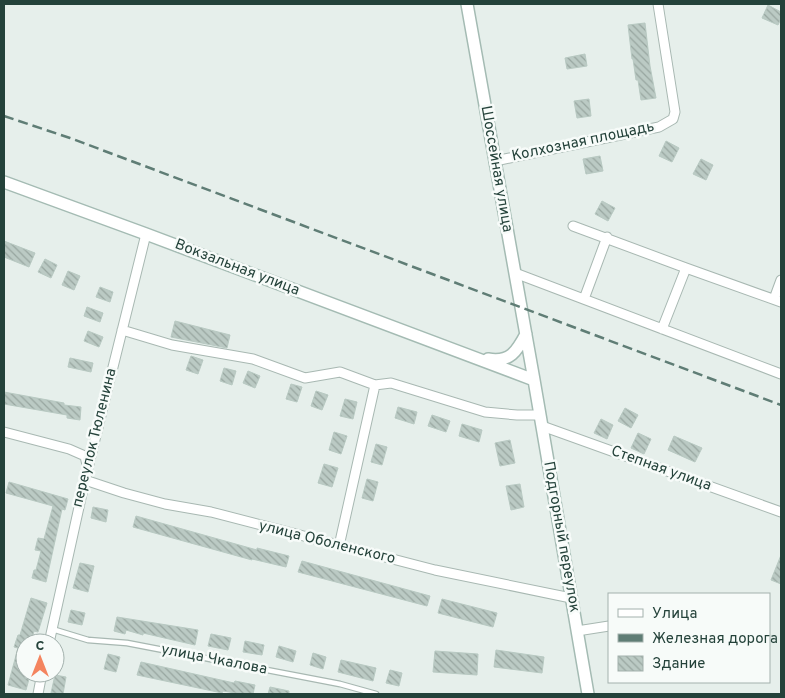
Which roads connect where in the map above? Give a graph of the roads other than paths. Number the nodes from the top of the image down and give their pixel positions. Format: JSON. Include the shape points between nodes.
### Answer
{"nodes":[{"id":1,"x":467,"y":4,"type":"edge"},
{"id":2,"x":658,"y":4,"type":"edge"},
{"id":3,"x":495,"y":161,"type":"junction"},
{"id":4,"x":4,"y":182,"type":"edge"},
{"id":5,"x":573,"y":226,"type":"dead end"},
{"id":6,"x":146,"y":234,"type":"junction"},
{"id":7,"x":607,"y":238,"type":"junction"},
{"id":8,"x":686,"y":268,"type":"junction"},
{"id":9,"x":515,"y":273,"type":"junction"},
{"id":10,"x":781,"y":280,"type":"edge"},
{"id":11,"x":584,"y":299,"type":"junction"},
{"id":12,"x":778,"y":300,"type":"edge"},
{"id":13,"x":662,"y":329,"type":"junction"},
{"id":14,"x":122,"y":330,"type":"junction"},
{"id":15,"x":526,"y":334,"type":"junction"},
{"id":16,"x":469,"y":355,"type":"junction"},
{"id":17,"x":781,"y":374,"type":"edge"},
{"id":18,"x":534,"y":380,"type":"junction"},
{"id":19,"x":375,"y":385,"type":"junction"},
{"id":20,"x":541,"y":421,"type":"junction"},
{"id":21,"x":4,"y":432,"type":"edge"},
{"id":22,"x":88,"y":467,"type":"junction"},
{"id":23,"x":84,"y":480,"type":"junction"},
{"id":24,"x":781,"y":512,"type":"edge"},
{"id":25,"x":339,"y":546,"type":"junction"},
{"id":26,"x":571,"y":598,"type":"junction"},
{"id":27,"x":608,"y":626,"type":"edge"},
{"id":28,"x":52,"y":629,"type":"junction"},
{"id":29,"x":577,"y":631,"type":"junction"},
{"id":30,"x":51,"y":633,"type":"edge"},
{"id":31,"x":376,"y":694,"type":"edge"},
{"id":32,"x":588,"y":694,"type":"edge"}],
"edges":[{"from":1,"to":3,"type":"main road","name":"Шоссейная улица"},
{"from":2,"to":3,"type":"street","name":"Колхозная площадь","via":[[674,119],[659,127]]},
{"from":3,"to":9,"type":"main road","name":"Шоссейная улица"},
{"from":4,"to":6,"type":"main road","name":"Вокзальная улица"},
{"from":5,"to":7,"type":"street"},
{"from":6,"to":14,"type":"street","name":"переулок Тюленина"},
{"from":6,"to":16,"type":"main road","name":"Вокзальная улица"},
{"from":7,"to":8,"type":"street"},
{"from":7,"to":11,"type":"street"},
{"from":8,"to":12,"type":"street"},
{"from":8,"to":13,"type":"street"},
{"from":9,"to":11,"type":"street"},
{"from":9,"to":15,"type":"main road","name":"Шоссейная улица"},
{"from":10,"to":12,"type":"street"},
{"from":11,"to":13,"type":"street"},
{"from":13,"to":17,"type":"street"},
{"from":14,"to":19,"type":"street","name":"Степная улица","via":[[172,345],[253,359],[305,378],[340,372]]},
{"from":14,"to":22,"type":"street","name":"переулок Тюленина"},
{"from":15,"to":16,"type":"main road","via":[[518,350],[506,359]]},
{"from":15,"to":18,"type":"main road","name":"Шоссейная улица"},
{"from":16,"to":18,"type":"main road"},
{"from":18,"to":20,"type":"main road","name":"Подгорный переулок"},
{"from":19,"to":20,"type":"street","name":"Степная улица","via":[[391,383],[485,412]]},
{"from":19,"to":25,"type":"street"},
{"from":20,"to":24,"type":"street","name":"Степная улица"},
{"from":20,"to":26,"type":"main road","name":"Подгорный переулок"},
{"from":21,"to":22,"type":"street","via":[[69,449],[85,456]]},
{"from":22,"to":23,"type":"street","name":"переулок Тюленина"},
{"from":23,"to":25,"type":"street","name":"улица Оболенского","via":[[165,504],[212,512]]},
{"from":23,"to":28,"type":"street","name":"переулок Тюленина"},
{"from":25,"to":26,"type":"street","name":"улица Оболенского","via":[[468,578]]},
{"from":26,"to":29,"type":"main road","name":"Подгорный переулок"},
{"from":27,"to":29,"type":"street"},
{"from":28,"to":30,"type":"street","name":"переулок Тюленина"},
{"from":28,"to":31,"type":"lane","name":"улица Чкалова","via":[[88,640],[127,643],[340,684]]},
{"from":29,"to":32,"type":"main road","name":"Подгорный переулок"}]}
